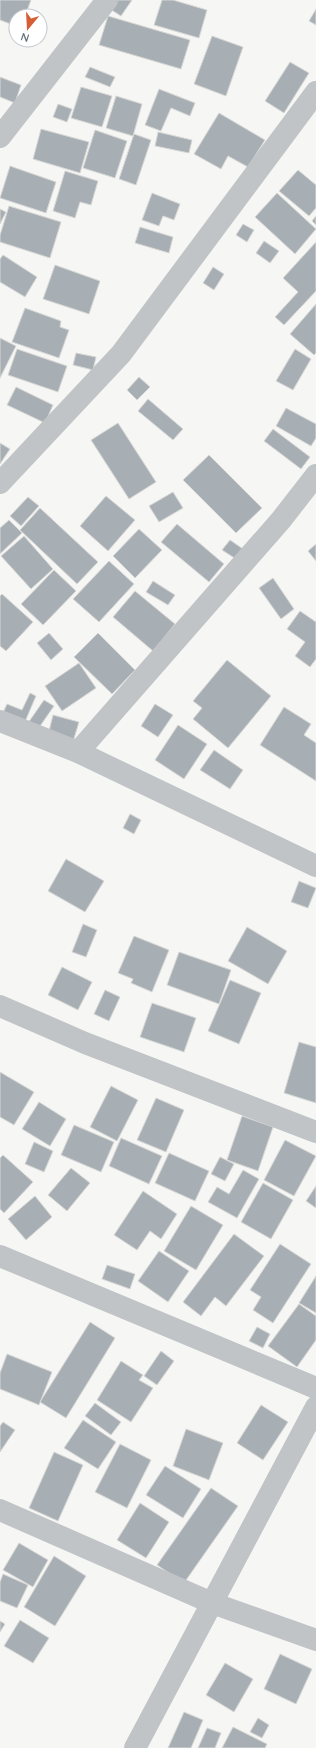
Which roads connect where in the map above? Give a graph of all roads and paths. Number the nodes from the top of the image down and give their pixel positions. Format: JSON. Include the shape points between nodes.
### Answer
{"nodes":[{"id":1,"x":107,"y":0,"type":"edge"},
{"id":2,"x":316,"y":92,"type":"edge"},
{"id":3,"x":0,"y":137,"type":"edge"},
{"id":4,"x":316,"y":475,"type":"edge"},
{"id":5,"x":0,"y":483,"type":"edge"},
{"id":6,"x":0,"y":721,"type":"edge"},
{"id":7,"x":78,"y":752,"type":"junction"},
{"id":8,"x":314,"y":862,"type":"edge"},
{"id":9,"x":0,"y":1006,"type":"edge"},
{"id":10,"x":316,"y":1132,"type":"edge"},
{"id":11,"x":0,"y":1256,"type":"edge"},
{"id":12,"x":316,"y":1388,"type":"edge"},
{"id":13,"x":316,"y":1407,"type":"edge"},
{"id":14,"x":0,"y":1510,"type":"edge"},
{"id":15,"x":212,"y":1603,"type":"junction"},
{"id":16,"x":316,"y":1640,"type":"edge"},
{"id":17,"x":135,"y":1748,"type":"edge"}],
"edges":[{"from":1,"to":3,"type":"street"},
{"from":2,"to":5,"type":"street","via":[[121,354]]},
{"from":4,"to":7,"type":"street","via":[[281,520]]},
{"from":6,"to":7,"type":"street"},
{"from":7,"to":8,"type":"street"},
{"from":9,"to":10,"type":"street","via":[[85,1043]]},
{"from":11,"to":12,"type":"street"},
{"from":13,"to":15,"type":"street"},
{"from":14,"to":15,"type":"street"},
{"from":15,"to":16,"type":"street"},
{"from":15,"to":17,"type":"street"}]}
